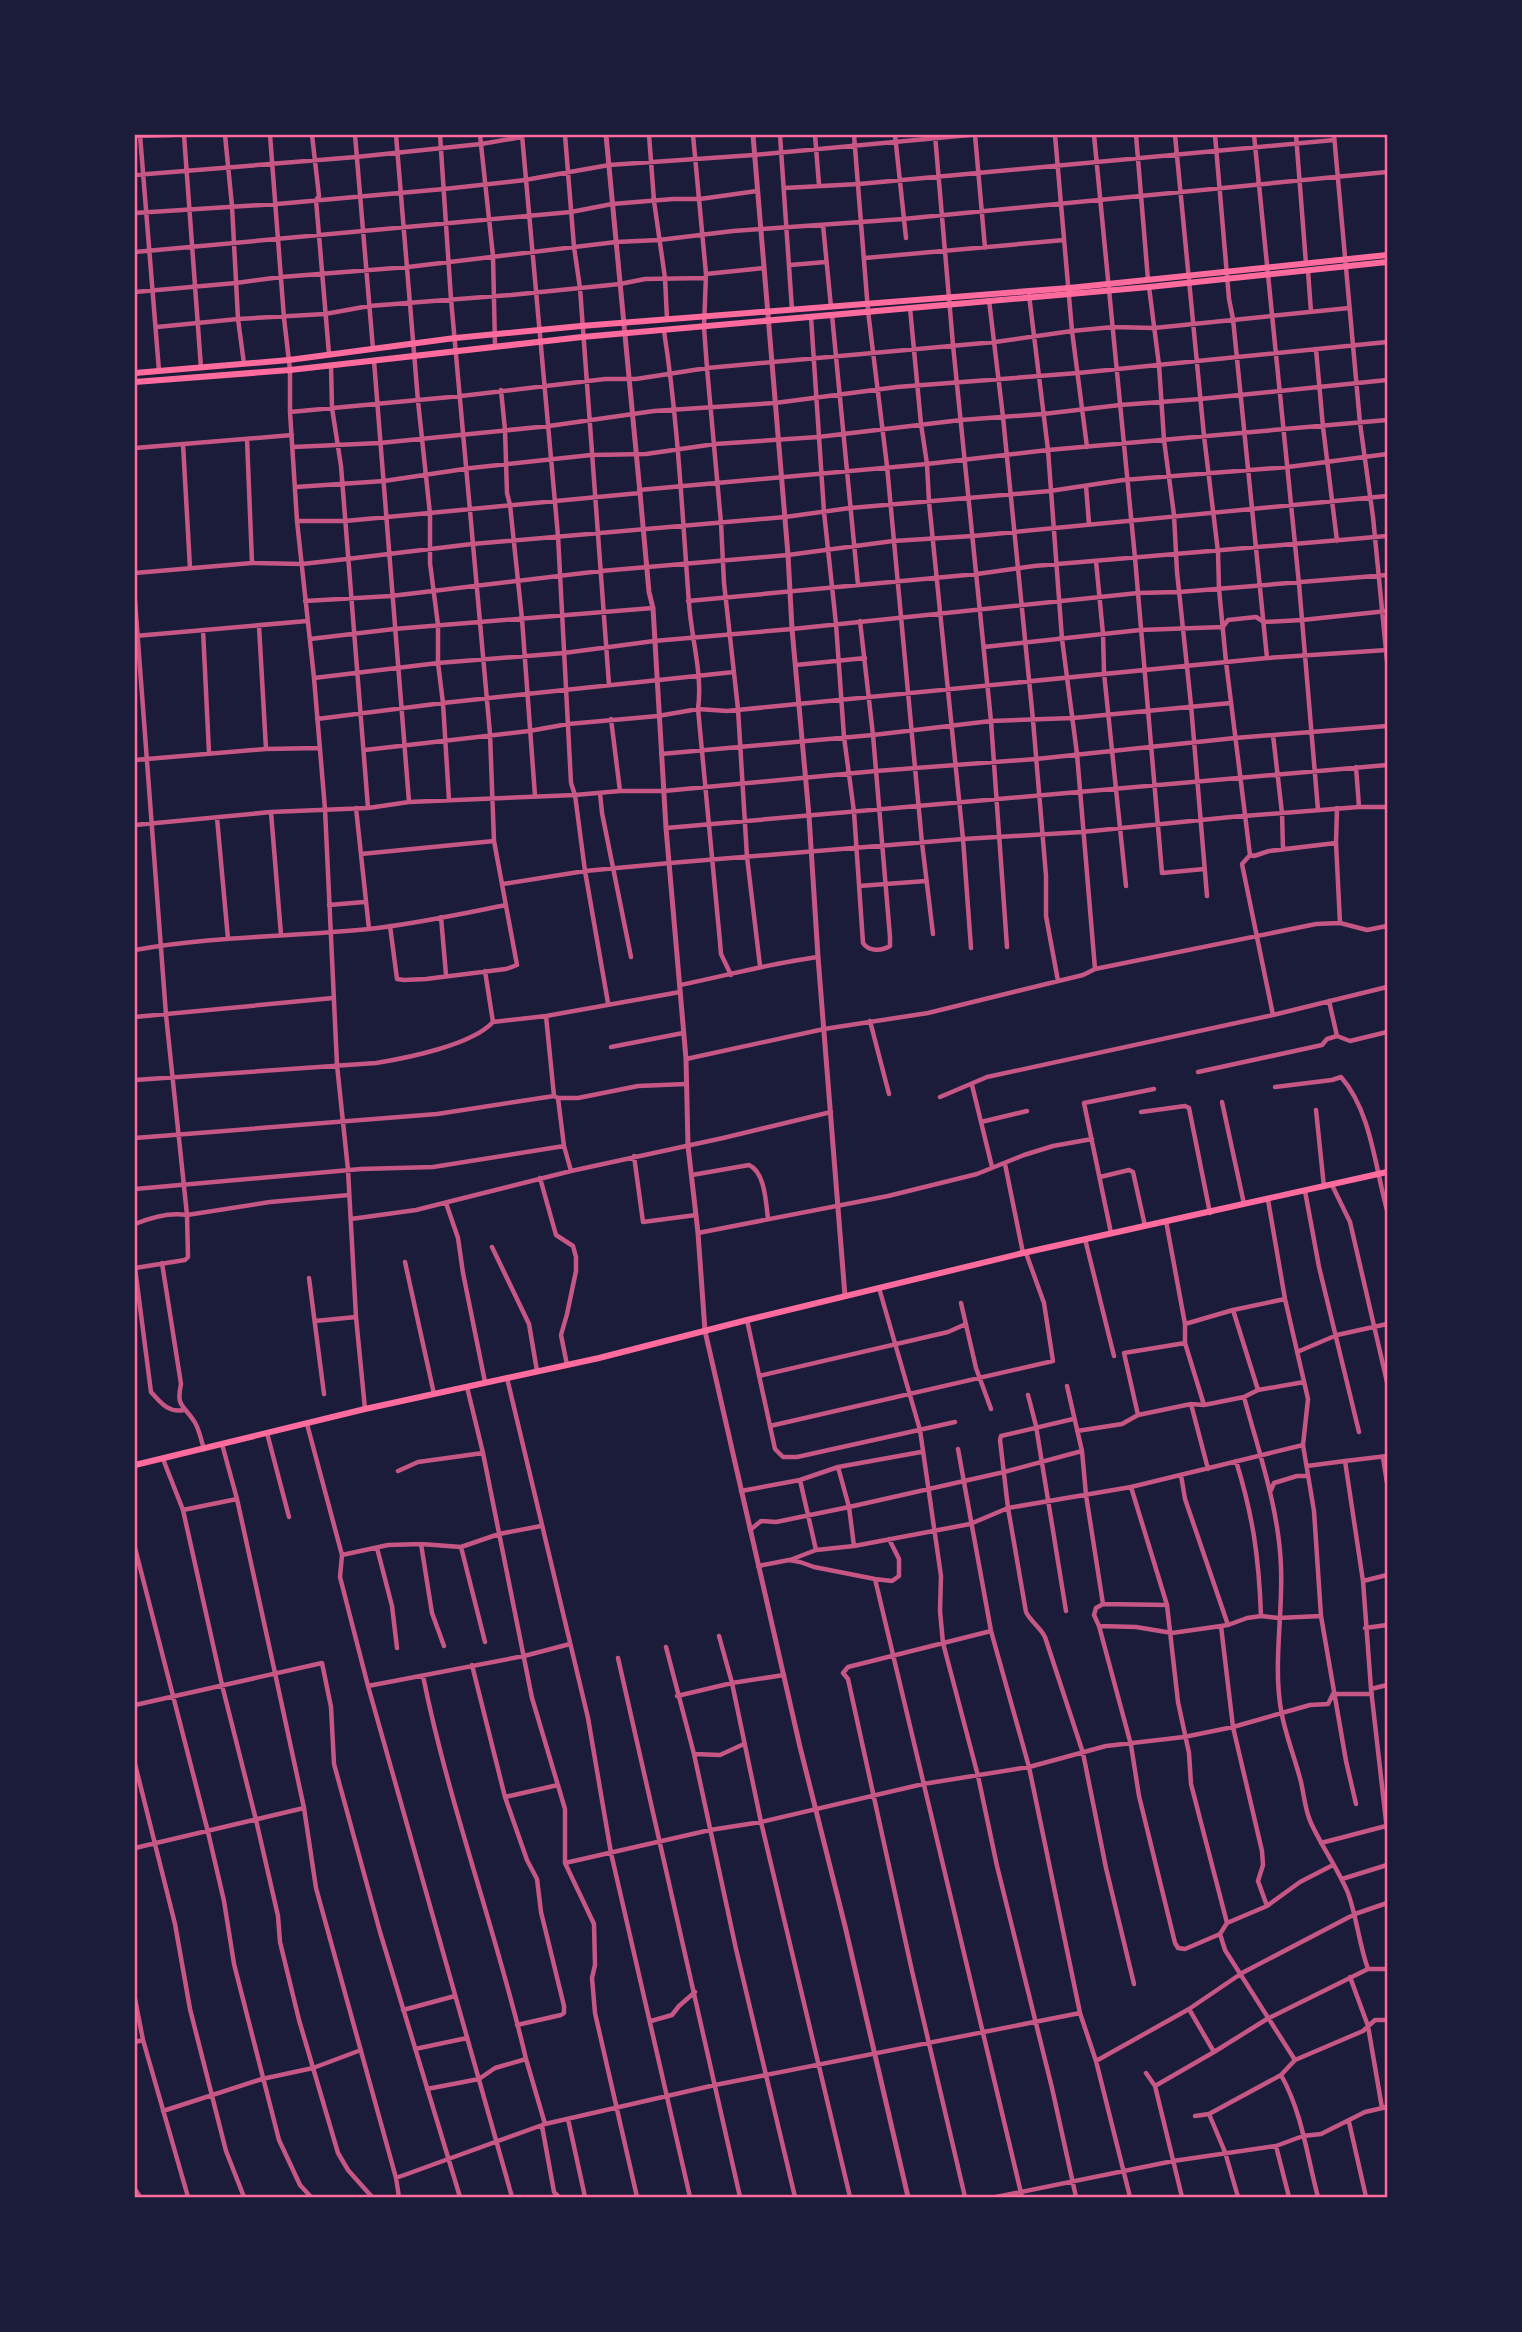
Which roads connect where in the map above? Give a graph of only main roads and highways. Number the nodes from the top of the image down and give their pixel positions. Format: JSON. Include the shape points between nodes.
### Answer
{"nodes":[{"id":1,"x":1387,"y":255,"type":"edge"},
{"id":2,"x":1387,"y":263,"type":"edge"},
{"id":3,"x":1345,"y":264,"type":"junction"},
{"id":4,"x":1029,"y":294,"type":"junction"},
{"id":5,"x":950,"y":300,"type":"junction"},
{"id":6,"x":868,"y":308,"type":"junction"},
{"id":7,"x":135,"y":373,"type":"edge"},
{"id":8,"x":135,"y":382,"type":"edge"},
{"id":9,"x":1387,"y":1172,"type":"edge"},
{"id":10,"x":135,"y":1465,"type":"edge"}],
"edges":[{"from":1,"to":3,"type":"main road"},
{"from":2,"to":3,"type":"main road"},
{"from":3,"to":4,"type":"main road"},
{"from":4,"to":5,"type":"main road"},
{"from":4,"to":5,"type":"main road"},
{"from":5,"to":6,"type":"main road"},
{"from":5,"to":6,"type":"main road"},
{"from":6,"to":7,"type":"main road","via":[[582,326]]},
{"from":6,"to":8,"type":"main road","via":[[769,322]]},
{"from":9,"to":10,"type":"main road","via":[[1024,1253]]}]}
